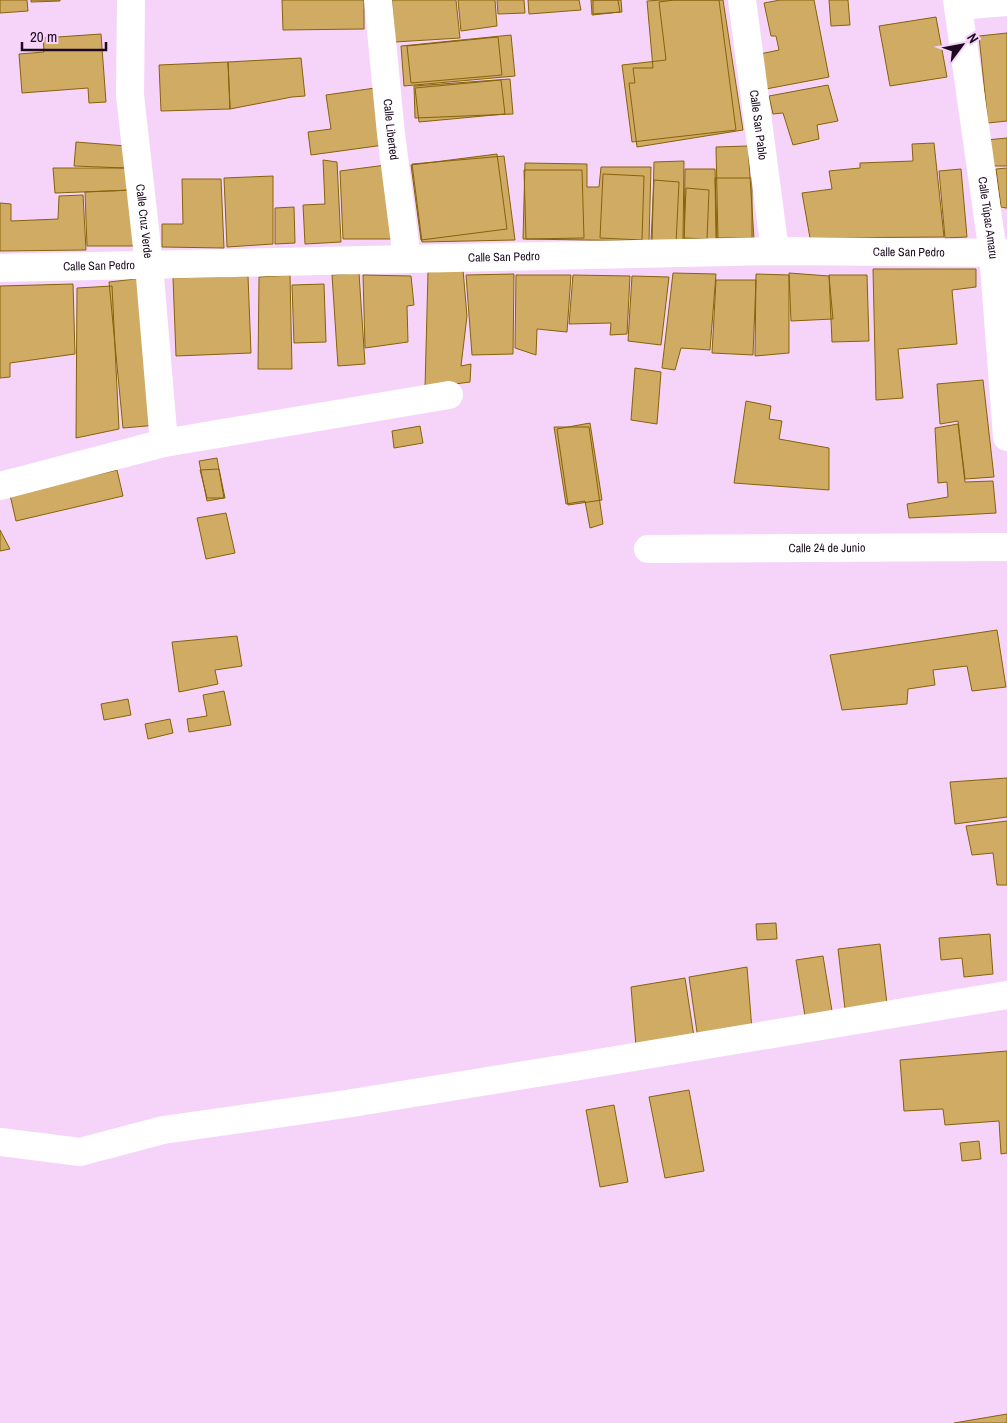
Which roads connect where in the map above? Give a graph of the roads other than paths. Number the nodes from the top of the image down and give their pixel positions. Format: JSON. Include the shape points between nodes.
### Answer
{"nodes":[{"id":1,"x":131,"y":0,"type":"edge"},
{"id":2,"x":378,"y":0,"type":"edge"},
{"id":3,"x":742,"y":0,"type":"edge"},
{"id":4,"x":1007,"y":2,"type":"edge"},
{"id":5,"x":958,"y":3,"type":"edge"},
{"id":6,"x":775,"y":251,"type":"junction"},
{"id":7,"x":1000,"y":253,"type":"edge"},
{"id":8,"x":407,"y":259,"type":"junction"},
{"id":9,"x":149,"y":264,"type":"junction"},
{"id":10,"x":0,"y":268,"type":"edge"},
{"id":11,"x":449,"y":396,"type":"dead end"},
{"id":12,"x":1007,"y":437,"type":"edge"},
{"id":13,"x":164,"y":443,"type":"junction"},
{"id":14,"x":0,"y":486,"type":"edge"},
{"id":15,"x":1007,"y":546,"type":"edge"},
{"id":16,"x":648,"y":549,"type":"dead end"},
{"id":17,"x":1007,"y":995,"type":"edge"},
{"id":18,"x":0,"y":1142,"type":"edge"}],
"edges":[{"from":1,"to":9,"type":"street","name":"Calle Cruz Verde","via":[[130,95]]},
{"from":2,"to":8,"type":"street","name":"Calle Liberted"},
{"from":3,"to":6,"type":"street","name":"Calle San Pablo"},
{"from":4,"to":5,"type":"street"},
{"from":5,"to":7,"type":"street","name":"Calle Túpac Amaru"},
{"from":6,"to":7,"type":"street","name":"Calle San Pedro"},
{"from":6,"to":8,"type":"street","name":"Calle San Pedro"},
{"from":7,"to":12,"type":"street","name":"Calle Túpac Amaru"},
{"from":8,"to":9,"type":"street","name":"Calle San Pedro"},
{"from":9,"to":10,"type":"street","name":"Calle San Pedro"},
{"from":9,"to":13,"type":"street","name":"Calle Cruz Verde"},
{"from":11,"to":13,"type":"street"},
{"from":13,"to":14,"type":"street"},
{"from":15,"to":16,"type":"street","name":"Calle 24 de Junio"},
{"from":17,"to":18,"type":"street","via":[[346,1104],[163,1130],[80,1152]]}]}
